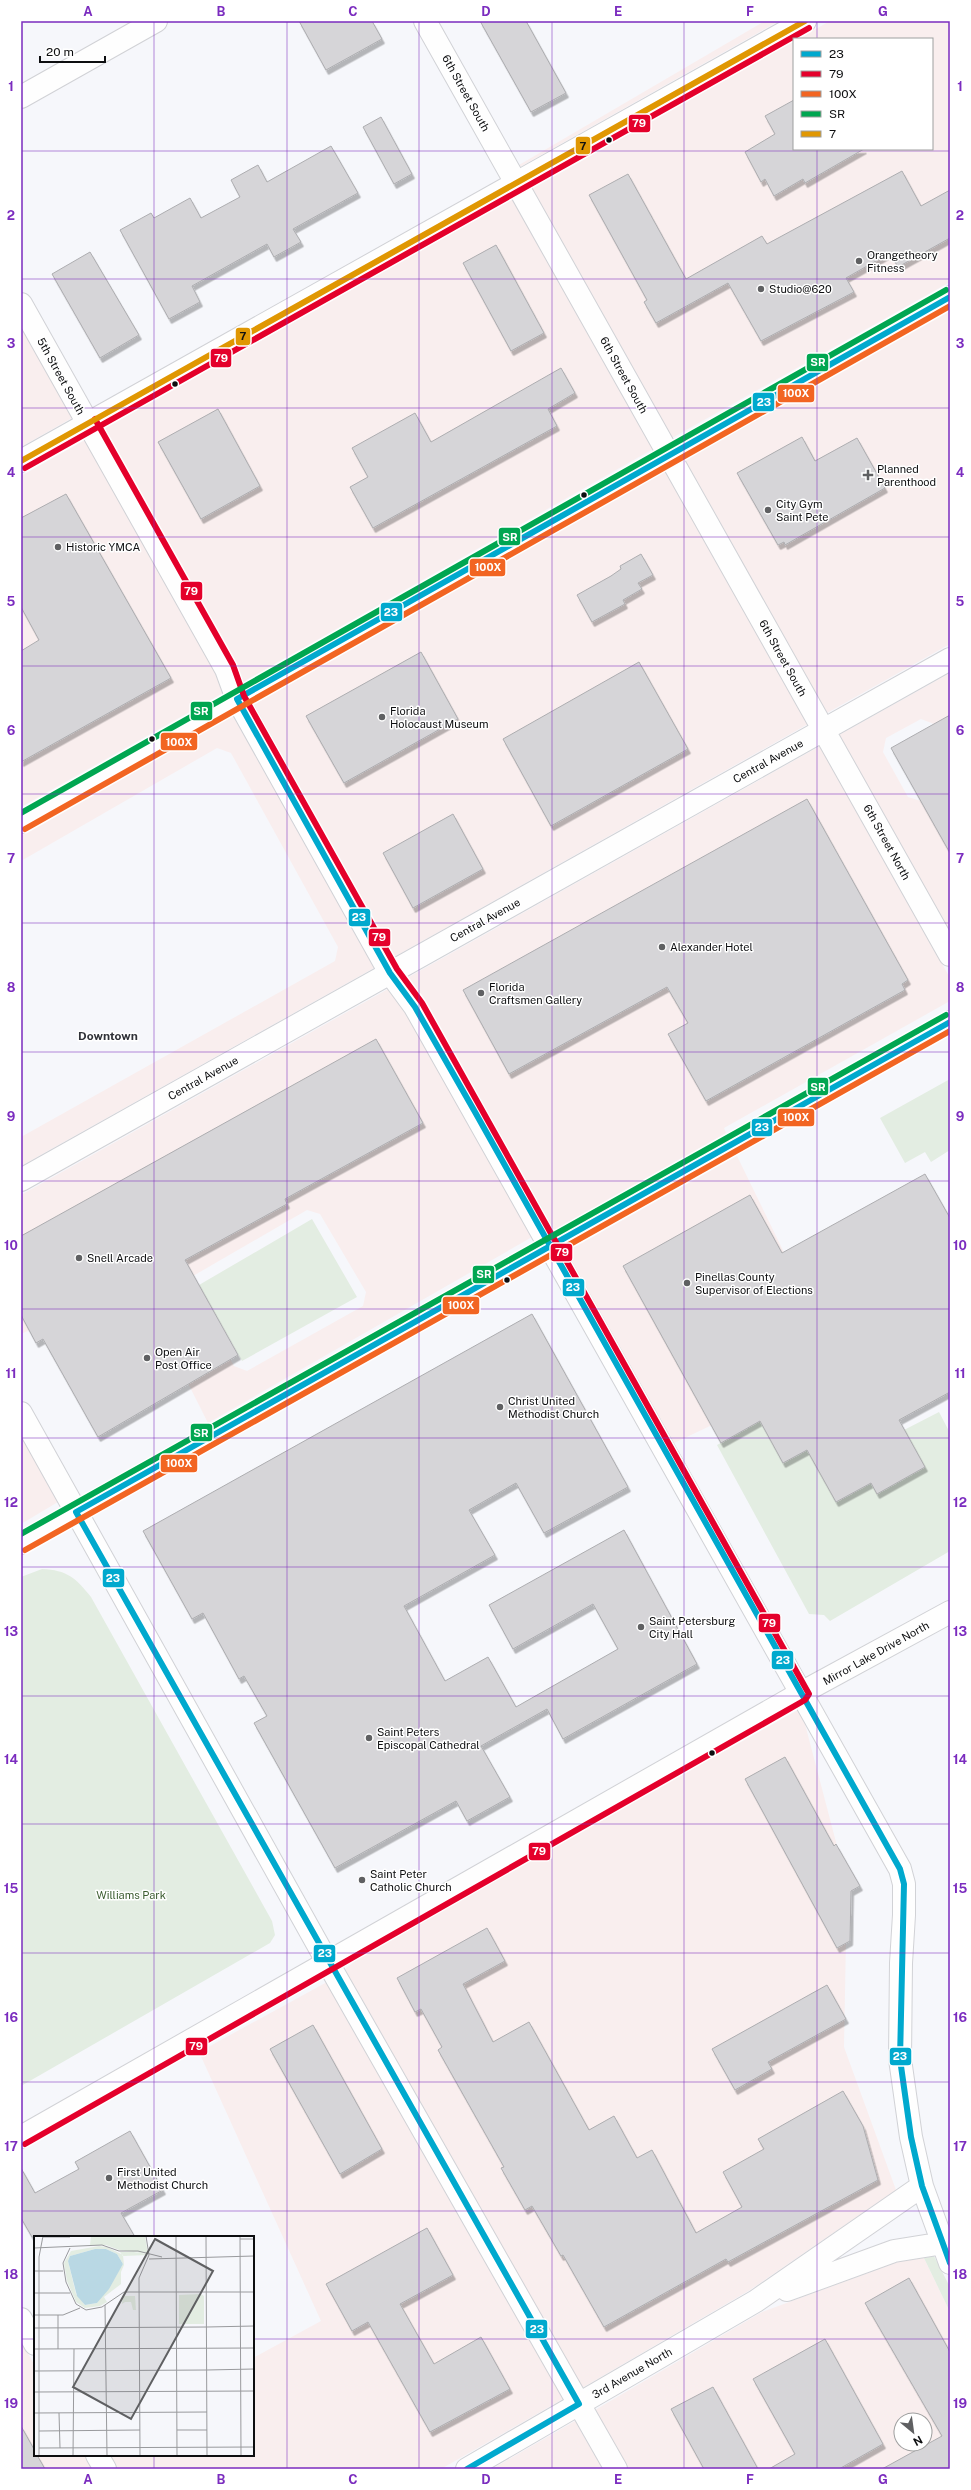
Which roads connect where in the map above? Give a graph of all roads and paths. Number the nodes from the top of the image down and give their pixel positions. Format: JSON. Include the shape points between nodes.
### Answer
{"nodes":[{"id":1,"x":156,"y":21,"type":"edge"},
{"id":2,"x":425,"y":21,"type":"edge"},
{"id":3,"x":805,"y":21,"type":"edge"},
{"id":4,"x":21,"y":97,"type":"edge"},
{"id":5,"x":516,"y":183,"type":"junction"},
{"id":6,"x":950,"y":296,"type":"edge"},
{"id":7,"x":21,"y":304,"type":"edge"},
{"id":8,"x":88,"y":423,"type":"junction"},
{"id":9,"x":669,"y":455,"type":"junction"},
{"id":10,"x":21,"y":461,"type":"edge"},
{"id":11,"x":950,"y":659,"type":"edge"},
{"id":12,"x":237,"y":699,"type":"junction"},
{"id":13,"x":824,"y":730,"type":"junction"},
{"id":14,"x":21,"y":822,"type":"edge"},
{"id":15,"x":950,"y":955,"type":"edge"},
{"id":16,"x":390,"y":973,"type":"junction"},
{"id":17,"x":950,"y":1022,"type":"edge"},
{"id":18,"x":21,"y":1180,"type":"edge"},
{"id":19,"x":550,"y":1246,"type":"junction"},
{"id":20,"x":21,"y":1413,"type":"edge"},
{"id":21,"x":76,"y":1512,"type":"junction"},
{"id":22,"x":21,"y":1543,"type":"edge"},
{"id":23,"x":950,"y":1612,"type":"edge"},
{"id":24,"x":801,"y":1693,"type":"junction"},
{"id":25,"x":328,"y":1963,"type":"junction"},
{"id":26,"x":21,"y":2137,"type":"edge"},
{"id":27,"x":922,"y":2186,"type":"junction"},
{"id":28,"x":946,"y":2242,"type":"edge"},
{"id":29,"x":950,"y":2263,"type":"edge"},
{"id":30,"x":756,"y":2301,"type":"junction"},
{"id":31,"x":21,"y":2319,"type":"edge"},
{"id":32,"x":34,"y":2342,"type":"edge"},
{"id":33,"x":579,"y":2404,"type":"junction"},
{"id":34,"x":98,"y":2456,"type":"edge"},
{"id":35,"x":105,"y":2469,"type":"edge"},
{"id":36,"x":466,"y":2469,"type":"edge"},
{"id":37,"x":616,"y":2469,"type":"edge"}],
"edges":[{"from":1,"to":4,"type":"street"},
{"from":2,"to":5,"type":"street","name":"6th Street South"},
{"from":3,"to":5,"type":"street"},
{"from":5,"to":8,"type":"street"},
{"from":5,"to":9,"type":"street","name":"6th Street South"},
{"from":6,"to":9,"type":"street"},
{"from":7,"to":8,"type":"street","name":"5th Street South"},
{"from":8,"to":10,"type":"street"},
{"from":8,"to":12,"type":"street","name":"5th Street South","via":[[226,669]]},
{"from":9,"to":12,"type":"street"},
{"from":9,"to":13,"type":"street","name":"6th Street South"},
{"from":11,"to":13,"type":"street","name":"Central Avenue"},
{"from":12,"to":14,"type":"street"},
{"from":12,"to":16,"type":"street","name":"5th Street South"},
{"from":13,"to":15,"type":"street","name":"6th Street North"},
{"from":13,"to":16,"type":"street","name":"Central Avenue"},
{"from":16,"to":18,"type":"street","name":"Central Avenue"},
{"from":16,"to":19,"type":"street","name":"5th Street South","via":[[415,1007]]},
{"from":17,"to":19,"type":"street"},
{"from":19,"to":21,"type":"street"},
{"from":19,"to":24,"type":"street","name":"5th Street South"},
{"from":20,"to":21,"type":"street"},
{"from":21,"to":22,"type":"street"},
{"from":21,"to":25,"type":"street"},
{"from":23,"to":24,"type":"street","name":"Mirror Lake Drive North"},
{"from":24,"to":25,"type":"street","name":"Mirror Lake Drive North"},
{"from":24,"to":27,"type":"street","name":"5th Street South","via":[[900,1870],[904,1884],[900,2059],[911,2137]]},
{"from":25,"to":26,"type":"street","name":"Mirror Lake Drive North"},
{"from":25,"to":33,"type":"street"},
{"from":27,"to":28,"type":"street","name":"5th Street South"},
{"from":27,"to":30,"type":"street","name":"3rd Avenue North"},
{"from":28,"to":29,"type":"street","name":"5th Street South"},
{"from":28,"to":30,"type":"street","name":"3rd Avenue North","via":[[894,2251]]},
{"from":30,"to":33,"type":"street","name":"3rd Avenue North"},
{"from":31,"to":32,"type":"street"},
{"from":33,"to":36,"type":"street","name":"3rd Avenue North"},
{"from":33,"to":37,"type":"street"},
{"from":34,"to":35,"type":"street"}]}
